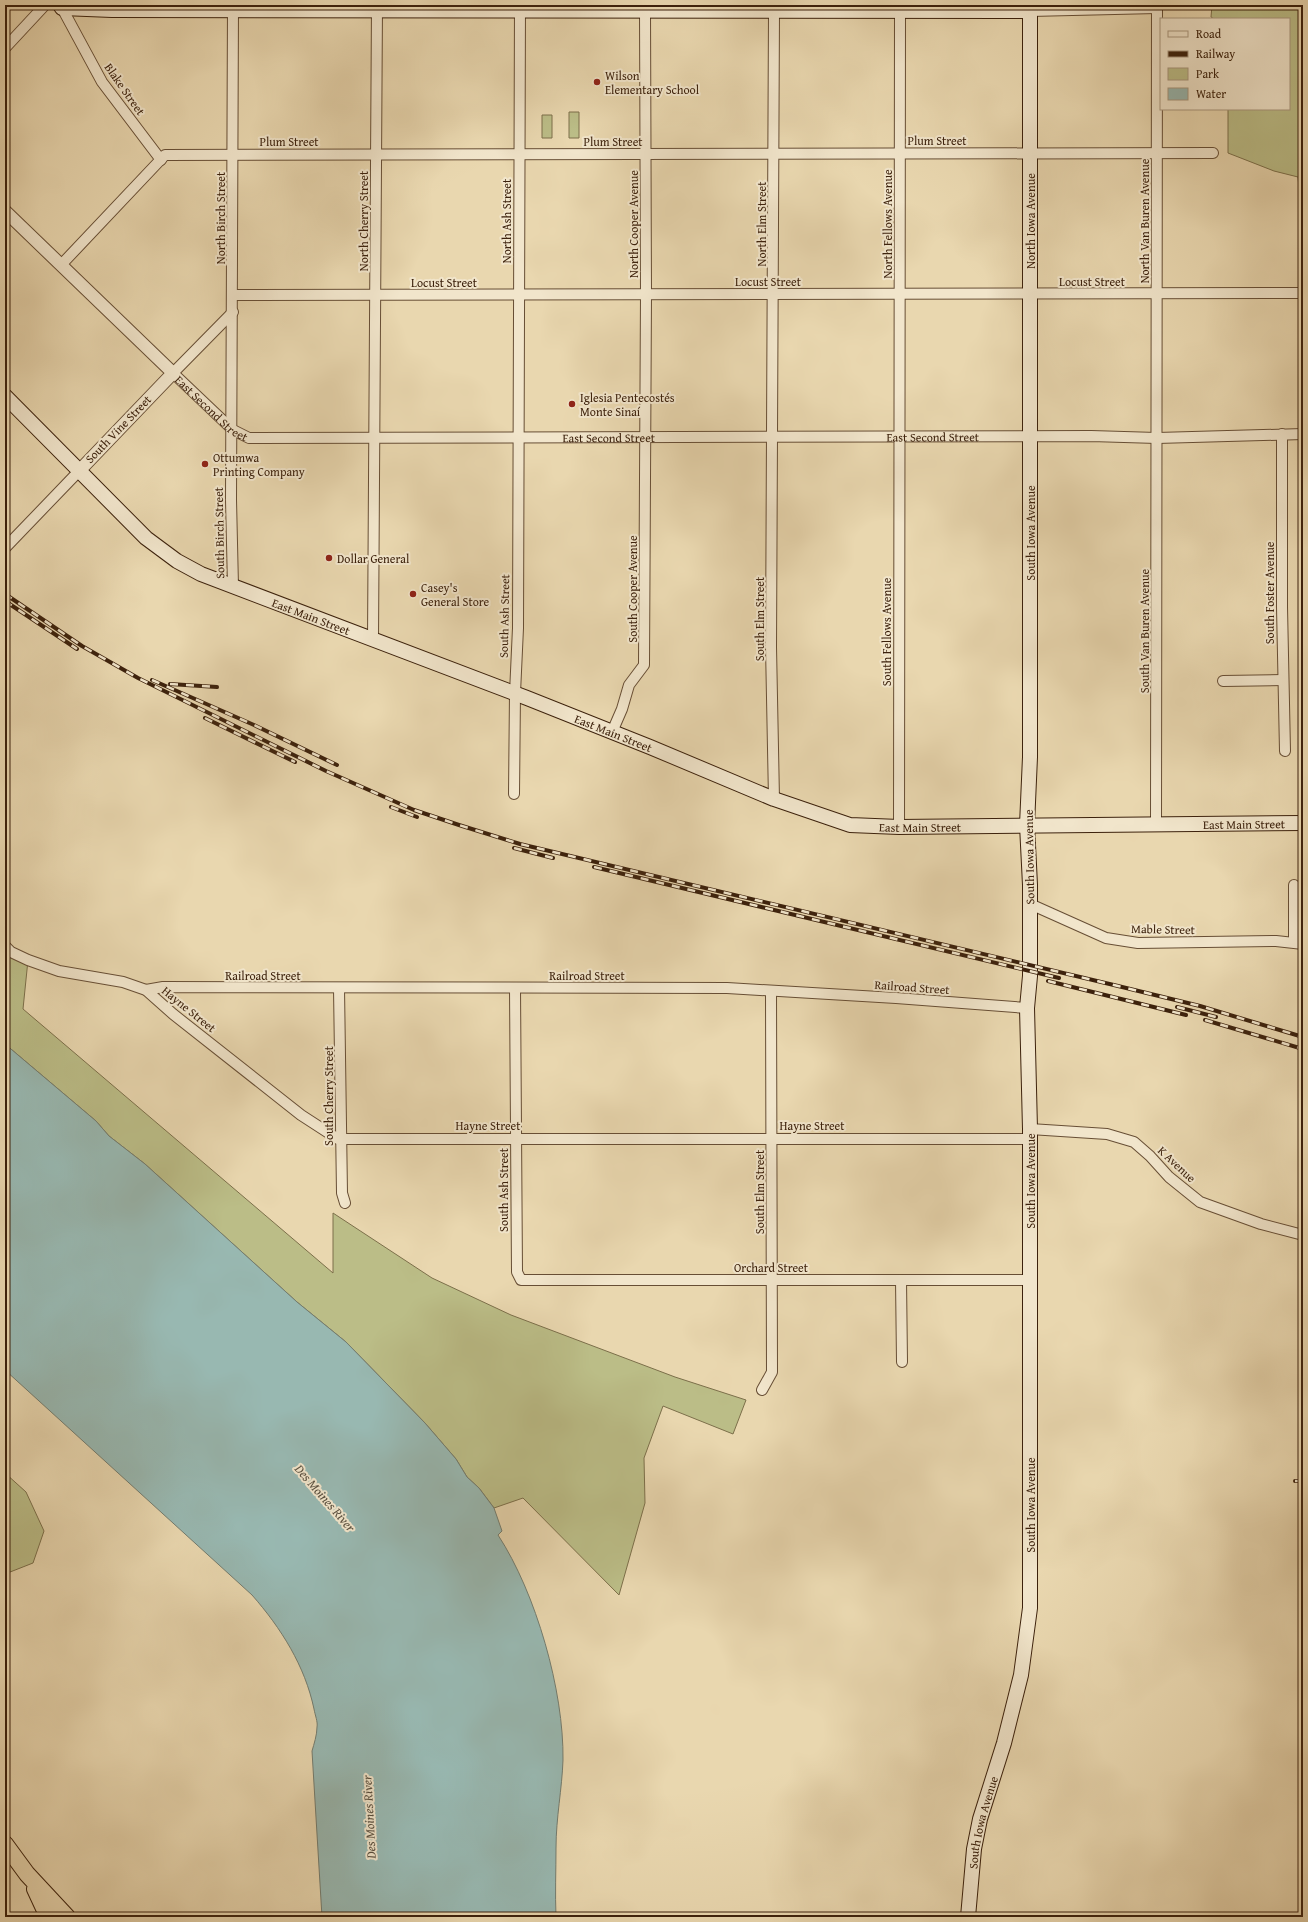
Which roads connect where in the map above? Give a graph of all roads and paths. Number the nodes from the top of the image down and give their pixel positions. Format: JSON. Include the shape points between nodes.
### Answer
{"nodes":[{"id":1,"x":45,"y":5,"type":"edge"},
{"id":2,"x":61,"y":6,"type":"edge"},
{"id":3,"x":1157,"y":6,"type":"edge"},
{"id":4,"x":163,"y":8,"type":"edge"},
{"id":5,"x":233,"y":8,"type":"edge"},
{"id":6,"x":377,"y":8,"type":"edge"},
{"id":7,"x":520,"y":8,"type":"edge"},
{"id":8,"x":1030,"y":8,"type":"edge"},
{"id":9,"x":645,"y":11,"type":"junction"},
{"id":10,"x":774,"y":11,"type":"junction"},
{"id":11,"x":900,"y":11,"type":"junction"},
{"id":12,"x":5,"y":48,"type":"edge"},
{"id":13,"x":1213,"y":152,"type":"dead end"},
{"id":14,"x":900,"y":153,"type":"junction"},
{"id":15,"x":1030,"y":153,"type":"junction"},
{"id":16,"x":1157,"y":153,"type":"junction"},
{"id":17,"x":233,"y":154,"type":"junction"},
{"id":18,"x":376,"y":154,"type":"junction"},
{"id":19,"x":519,"y":154,"type":"junction"},
{"id":20,"x":646,"y":154,"type":"junction"},
{"id":21,"x":774,"y":154,"type":"junction"},
{"id":22,"x":161,"y":160,"type":"junction"},
{"id":23,"x":5,"y":211,"type":"edge"},
{"id":24,"x":61,"y":265,"type":"junction"},
{"id":25,"x":774,"y":294,"type":"junction"},
{"id":26,"x":900,"y":294,"type":"junction"},
{"id":27,"x":1030,"y":294,"type":"junction"},
{"id":28,"x":1157,"y":294,"type":"junction"},
{"id":29,"x":1303,"y":294,"type":"edge"},
{"id":30,"x":233,"y":295,"type":"junction"},
{"id":31,"x":376,"y":295,"type":"junction"},
{"id":32,"x":518,"y":295,"type":"junction"},
{"id":33,"x":646,"y":295,"type":"junction"},
{"id":34,"x":233,"y":312,"type":"junction"},
{"id":35,"x":173,"y":373,"type":"junction"},
{"id":36,"x":5,"y":396,"type":"edge"},
{"id":37,"x":232,"y":430,"type":"junction"},
{"id":38,"x":1282,"y":434,"type":"junction"},
{"id":39,"x":1303,"y":434,"type":"edge"},
{"id":40,"x":900,"y":436,"type":"junction"},
{"id":41,"x":375,"y":437,"type":"junction"},
{"id":42,"x":645,"y":437,"type":"junction"},
{"id":43,"x":1030,"y":437,"type":"junction"},
{"id":44,"x":518,"y":438,"type":"junction"},
{"id":45,"x":774,"y":438,"type":"junction"},
{"id":46,"x":1157,"y":438,"type":"junction"},
{"id":47,"x":80,"y":470,"type":"junction"},
{"id":48,"x":5,"y":548,"type":"edge"},
{"id":49,"x":233,"y":586,"type":"junction"},
{"id":50,"x":373,"y":640,"type":"junction"},
{"id":51,"x":1283,"y":680,"type":"junction"},
{"id":52,"x":1223,"y":681,"type":"dead end"},
{"id":53,"x":515,"y":693,"type":"junction"},
{"id":54,"x":612,"y":732,"type":"junction"},
{"id":55,"x":1285,"y":751,"type":"dead end"},
{"id":56,"x":514,"y":794,"type":"dead end"},
{"id":57,"x":774,"y":799,"type":"junction"},
{"id":58,"x":1156,"y":824,"type":"junction"},
{"id":59,"x":1303,"y":824,"type":"edge"},
{"id":60,"x":1027,"y":825,"type":"junction"},
{"id":61,"x":899,"y":827,"type":"junction"},
{"id":62,"x":1294,"y":885,"type":"dead end"},
{"id":63,"x":1030,"y":904,"type":"junction"},
{"id":64,"x":1299,"y":943,"type":"edge"},
{"id":65,"x":5,"y":946,"type":"edge"},
{"id":66,"x":340,"y":988,"type":"junction"},
{"id":67,"x":515,"y":988,"type":"junction"},
{"id":68,"x":146,"y":990,"type":"junction"},
{"id":69,"x":772,"y":991,"type":"junction"},
{"id":70,"x":1027,"y":1008,"type":"junction"},
{"id":71,"x":1030,"y":1134,"type":"junction"},
{"id":72,"x":516,"y":1138,"type":"junction"},
{"id":73,"x":772,"y":1138,"type":"junction"},
{"id":74,"x":341,"y":1139,"type":"junction"},
{"id":75,"x":345,"y":1203,"type":"dead end"},
{"id":76,"x":1303,"y":1235,"type":"edge"},
{"id":77,"x":517,"y":1272,"type":"joint"},
{"id":78,"x":772,"y":1280,"type":"junction"},
{"id":79,"x":901,"y":1280,"type":"junction"},
{"id":80,"x":1030,"y":1280,"type":"junction"},
{"id":81,"x":902,"y":1362,"type":"dead end"},
{"id":82,"x":762,"y":1390,"type":"dead end"},
{"id":83,"x":5,"y":1844,"type":"edge"},
{"id":84,"x":27,"y":1874,"type":"junction"},
{"id":85,"x":48,"y":1917,"type":"edge"},
{"id":86,"x":67,"y":1917,"type":"edge"},
{"id":87,"x":968,"y":1917,"type":"edge"}],
"edges":[{"from":1,"to":12,"type":"street"},
{"from":2,"to":4,"type":"main road","via":[[112,10]]},
{"from":2,"to":22,"type":"street","name":"Blake Street","via":[[102,82]]},
{"from":3,"to":8,"type":"street"},
{"from":3,"to":16,"type":"street","name":"North Van Buren Avenue"},
{"from":4,"to":5,"type":"main road"},
{"from":5,"to":6,"type":"main road"},
{"from":5,"to":17,"type":"street","name":"North Birch Street"},
{"from":6,"to":7,"type":"main road"},
{"from":6,"to":18,"type":"street","name":"North Cherry Street"},
{"from":7,"to":9,"type":"main road"},
{"from":7,"to":19,"type":"street","name":"North Ash Street"},
{"from":8,"to":11,"type":"main road"},
{"from":8,"to":15,"type":"main road","name":"North Iowa Avenue"},
{"from":9,"to":10,"type":"main road"},
{"from":9,"to":20,"type":"street","name":"North Cooper Avenue"},
{"from":10,"to":11,"type":"main road"},
{"from":10,"to":21,"type":"street","name":"North Elm Street"},
{"from":11,"to":14,"type":"street","name":"North Fellows Avenue"},
{"from":13,"to":16,"type":"street","name":"Plum Street"},
{"from":14,"to":15,"type":"street","name":"Plum Street"},
{"from":14,"to":21,"type":"street","name":"Plum Street"},
{"from":14,"to":26,"type":"street","name":"North Fellows Avenue"},
{"from":15,"to":16,"type":"street","name":"Plum Street"},
{"from":15,"to":27,"type":"main road","name":"North Iowa Avenue"},
{"from":16,"to":28,"type":"street","name":"North Van Buren Avenue"},
{"from":17,"to":18,"type":"street","name":"Plum Street"},
{"from":17,"to":22,"type":"street","name":"Plum Street","via":[[165,155]]},
{"from":17,"to":30,"type":"street","name":"North Birch Street"},
{"from":18,"to":19,"type":"street","name":"Plum Street"},
{"from":18,"to":31,"type":"street","name":"North Cherry Street"},
{"from":19,"to":20,"type":"street","name":"Plum Street"},
{"from":19,"to":32,"type":"street","name":"North Ash Street"},
{"from":20,"to":21,"type":"street","name":"Plum Street"},
{"from":20,"to":33,"type":"street","name":"North Cooper Avenue"},
{"from":21,"to":25,"type":"street","name":"North Elm Street"},
{"from":22,"to":24,"type":"street","name":"Plum Street"},
{"from":23,"to":24,"type":"street","name":"East Second Street"},
{"from":24,"to":35,"type":"street","name":"East Second Street"},
{"from":25,"to":26,"type":"street","name":"Locust Street"},
{"from":25,"to":33,"type":"street","name":"Locust Street"},
{"from":25,"to":45,"type":"street","name":"North Elm Street"},
{"from":26,"to":27,"type":"street","name":"Locust Street"},
{"from":26,"to":40,"type":"street","name":"North Fellows Avenue"},
{"from":27,"to":28,"type":"street","name":"Locust Street"},
{"from":27,"to":43,"type":"main road","name":"North Iowa Avenue"},
{"from":28,"to":29,"type":"street","name":"Locust Street"},
{"from":28,"to":46,"type":"street","name":"North Van Buren Avenue"},
{"from":30,"to":31,"type":"street","name":"Locust Street"},
{"from":30,"to":34,"type":"street","name":"North Birch Street"},
{"from":31,"to":32,"type":"street","name":"Locust Street"},
{"from":31,"to":41,"type":"street","name":"North Cherry Street"},
{"from":32,"to":33,"type":"street","name":"Locust Street"},
{"from":32,"to":44,"type":"street","name":"North Ash Street"},
{"from":33,"to":42,"type":"street","name":"North Cooper Avenue"},
{"from":34,"to":35,"type":"street","name":"South Vine Street"},
{"from":34,"to":37,"type":"street","name":"North Birch Street"},
{"from":35,"to":37,"type":"street","name":"East Second Street"},
{"from":35,"to":47,"type":"street","name":"South Vine Street"},
{"from":36,"to":47,"type":"main road","name":"East Main Street"},
{"from":37,"to":41,"type":"street","name":"East Second Street","via":[[249,438]]},
{"from":37,"to":49,"type":"street","name":"South Birch Street"},
{"from":38,"to":39,"type":"street","name":"East Second Street"},
{"from":38,"to":46,"type":"street","name":"East Second Street"},
{"from":38,"to":51,"type":"street","name":"South Foster Avenue"},
{"from":40,"to":43,"type":"street","name":"East Second Street"},
{"from":40,"to":45,"type":"street","name":"East Second Street"},
{"from":40,"to":61,"type":"street","name":"South Fellows Avenue"},
{"from":41,"to":44,"type":"street","name":"East Second Street"},
{"from":41,"to":50,"type":"street"},
{"from":42,"to":44,"type":"street","name":"East Second Street"},
{"from":42,"to":45,"type":"street","name":"East Second Street"},
{"from":42,"to":54,"type":"street","name":"South Cooper Avenue","via":[[644,665],[629,685]]},
{"from":43,"to":46,"type":"street","name":"East Second Street"},
{"from":43,"to":60,"type":"main road","name":"South Iowa Avenue","via":[[1030,757]]},
{"from":44,"to":53,"type":"street","name":"South Ash Street","via":[[518,628]]},
{"from":45,"to":57,"type":"street","name":"South Elm Street","via":[[771,655]]},
{"from":46,"to":58,"type":"street","name":"South Van Buren Avenue"},
{"from":47,"to":48,"type":"street","name":"South Vine Street"},
{"from":47,"to":49,"type":"main road","name":"East Main Street","via":[[146,538],[167,554],[201,574]]},
{"from":49,"to":50,"type":"main road","name":"East Main Street"},
{"from":50,"to":53,"type":"main road","name":"East Main Street"},
{"from":51,"to":52,"type":"street"},
{"from":51,"to":55,"type":"street","name":"South Foster Avenue"},
{"from":53,"to":54,"type":"main road","name":"East Main Street"},
{"from":53,"to":56,"type":"street","name":"South Ash Street"},
{"from":54,"to":57,"type":"main road","name":"East Main Street"},
{"from":57,"to":61,"type":"main road","name":"East Main Street","via":[[850,825]]},
{"from":58,"to":59,"type":"main road","name":"East Main Street"},
{"from":58,"to":60,"type":"main road","name":"East Main Street"},
{"from":60,"to":61,"type":"main road","name":"East Main Street"},
{"from":60,"to":63,"type":"main road","name":"South Iowa Avenue"},
{"from":62,"to":64,"type":"street"},
{"from":63,"to":64,"type":"street","name":"Mable Street","via":[[1106,938],[1138,943]]},
{"from":63,"to":70,"type":"main road","name":"South Iowa Avenue","via":[[1030,976]]},
{"from":65,"to":68,"type":"street","name":"Hayne Street","via":[[11,952],[28,960],[59,971],[98,976]]},
{"from":66,"to":67,"type":"street","name":"Railroad Street"},
{"from":66,"to":68,"type":"street","name":"Railroad Street","via":[[163,987]]},
{"from":66,"to":74,"type":"street","name":"South Cherry Street"},
{"from":67,"to":69,"type":"street","name":"Railroad Street","via":[[720,988]]},
{"from":67,"to":72,"type":"street","name":"South Ash Street"},
{"from":68,"to":74,"type":"street","name":"Hayne Street","via":[[301,1115]]},
{"from":69,"to":70,"type":"street","name":"Railroad Street"},
{"from":69,"to":73,"type":"street","name":"South Elm Street"},
{"from":70,"to":71,"type":"main road","name":"South Iowa Avenue"},
{"from":71,"to":73,"type":"street","name":"Hayne Street"},
{"from":71,"to":76,"type":"street","name":"K Avenue","via":[[1107,1134],[1134,1142],[1169,1177],[1200,1202],[1261,1224]]},
{"from":71,"to":80,"type":"main road","name":"South Iowa Avenue"},
{"from":72,"to":73,"type":"street","name":"Hayne Street"},
{"from":72,"to":74,"type":"street","name":"Hayne Street"},
{"from":72,"to":77,"type":"street","name":"South Ash Street"},
{"from":73,"to":78,"type":"street","name":"South Elm Street"},
{"from":74,"to":75,"type":"street","name":"South Cherry Street","via":[[342,1193]]},
{"from":77,"to":78,"type":"street","name":"Orchard Street","via":[[521,1280]]},
{"from":78,"to":79,"type":"street","name":"Orchard Street"},
{"from":78,"to":82,"type":"street","name":"South Elm Street","via":[[772,1372]]},
{"from":79,"to":80,"type":"street","name":"Orchard Street"},
{"from":79,"to":81,"type":"street"},
{"from":80,"to":87,"type":"main road","name":"South Iowa Avenue","via":[[1030,1608],[1021,1675],[1004,1743],[980,1819],[974,1849]]},
{"from":83,"to":84,"type":"highway"},
{"from":84,"to":85,"type":"highway"},
{"from":84,"to":86,"type":"highway"}]}
